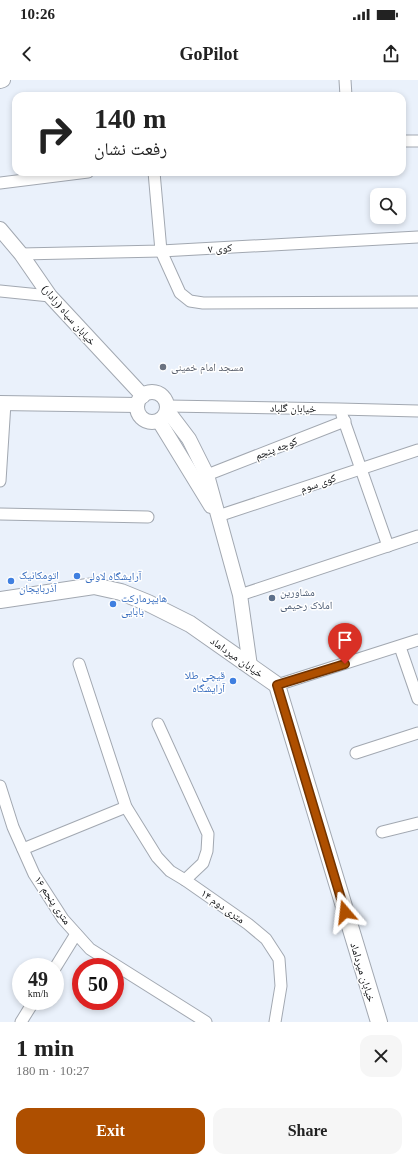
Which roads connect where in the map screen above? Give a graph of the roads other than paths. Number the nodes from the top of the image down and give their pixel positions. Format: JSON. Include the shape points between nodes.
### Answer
{"nodes":[{"id":1,"x":3,"y":80,"type":"edge"},
{"id":2,"x":345,"y":80,"type":"edge"},
{"id":3,"x":0,"y":81,"type":"edge"},
{"id":4,"x":346,"y":92,"type":"edge"},
{"id":5,"x":406,"y":141,"type":"edge"},
{"id":6,"x":418,"y":141,"type":"edge"},
{"id":7,"x":56,"y":176,"type":"edge"},
{"id":8,"x":154,"y":176,"type":"edge"},
{"id":9,"x":0,"y":183,"type":"edge"},
{"id":10,"x":0,"y":229,"type":"edge"},
{"id":11,"x":418,"y":237,"type":"edge"},
{"id":12,"x":161,"y":251,"type":"junction"},
{"id":13,"x":21,"y":254,"type":"junction"},
{"id":14,"x":0,"y":291,"type":"edge"},
{"id":15,"x":50,"y":296,"type":"junction"},
{"id":16,"x":418,"y":302,"type":"edge"},
{"id":17,"x":140,"y":400,"type":"junction"},
{"id":18,"x":3,"y":403,"type":"edge"},
{"id":19,"x":339,"y":408,"type":"junction"},
{"id":20,"x":418,"y":411,"type":"edge"},
{"id":21,"x":165,"y":413,"type":"junction"},
{"id":22,"x":344,"y":421,"type":"junction"},
{"id":23,"x":418,"y":450,"type":"edge"},
{"id":24,"x":361,"y":468,"type":"junction"},
{"id":25,"x":207,"y":474,"type":"junction"},
{"id":26,"x":0,"y":481,"type":"edge"},
{"id":27,"x":0,"y":514,"type":"edge"},
{"id":28,"x":218,"y":516,"type":"junction"},
{"id":29,"x":148,"y":517,"type":"dead end"},
{"id":30,"x":418,"y":536,"type":"edge"},
{"id":31,"x":388,"y":546,"type":"junction"},
{"id":32,"x":240,"y":595,"type":"junction"},
{"id":33,"x":0,"y":600,"type":"edge"},
{"id":34,"x":418,"y":640,"type":"edge"},
{"id":35,"x":400,"y":647,"type":"junction"},
{"id":36,"x":79,"y":664,"type":"dead end"},
{"id":37,"x":250,"y":666,"type":"junction"},
{"id":38,"x":277,"y":685,"type":"junction"},
{"id":39,"x":418,"y":699,"type":"edge"},
{"id":40,"x":158,"y":724,"type":"dead end"},
{"id":41,"x":418,"y":733,"type":"edge"},
{"id":42,"x":356,"y":753,"type":"dead end"},
{"id":43,"x":0,"y":786,"type":"edge"},
{"id":44,"x":126,"y":807,"type":"junction"},
{"id":45,"x":418,"y":823,"type":"edge"},
{"id":46,"x":382,"y":832,"type":"dead end"},
{"id":47,"x":23,"y":849,"type":"junction"},
{"id":48,"x":185,"y":880,"type":"junction"},
{"id":49,"x":76,"y":934,"type":"junction"},
{"id":50,"x":61,"y":958,"type":"edge"},
{"id":51,"x":28,"y":1010,"type":"edge"},
{"id":52,"x":21,"y":1022,"type":"edge"},
{"id":53,"x":206,"y":1022,"type":"edge"},
{"id":54,"x":275,"y":1022,"type":"edge"},
{"id":55,"x":379,"y":1022,"type":"edge"}],
"edges":[{"from":1,"to":3,"type":"street"},
{"from":2,"to":4,"type":"street"},
{"from":5,"to":6,"type":"street"},
{"from":7,"to":9,"type":"street"},
{"from":8,"to":12,"type":"street"},
{"from":10,"to":13,"type":"street","name":"خیابان سپاه (رادار)"},
{"from":11,"to":12,"type":"street","name":"کوی ۷"},
{"from":12,"to":13,"type":"street","name":"کوی ۷"},
{"from":12,"to":16,"type":"street","via":[[180,293],[190,301]]},
{"from":13,"to":15,"type":"street","name":"خیابان سپاه (رادار)"},
{"from":14,"to":15,"type":"street"},
{"from":15,"to":17,"type":"street","name":"خیابان سپاه (رادار)"},
{"from":17,"to":18,"type":"street"},
{"from":17,"to":21,"type":"street","via":[[148,393],[155,392],[161,395],[166,400]]},
{"from":17,"to":21,"type":"street","via":[[138,412],[146,421],[152,423]]},
{"from":18,"to":26,"type":"street"},
{"from":19,"to":20,"type":"street","name":"خیابان گلباد"},
{"from":19,"to":21,"type":"street","name":"خیابان گلباد"},
{"from":19,"to":22,"type":"street"},
{"from":21,"to":25,"type":"street","via":[[189,439]]},
{"from":21,"to":28,"type":"street"},
{"from":22,"to":24,"type":"street"},
{"from":22,"to":25,"type":"street","name":"کوچه پنجم"},
{"from":23,"to":24,"type":"street","name":"کوی سوم"},
{"from":24,"to":28,"type":"street","name":"کوی سوم"},
{"from":24,"to":31,"type":"street"},
{"from":25,"to":28,"type":"street"},
{"from":27,"to":29,"type":"street"},
{"from":28,"to":32,"type":"street"},
{"from":30,"to":31,"type":"street"},
{"from":31,"to":32,"type":"street"},
{"from":32,"to":37,"type":"street"},
{"from":33,"to":37,"type":"main road","name":"خیابان میرداماد","via":[[94,586],[121,592],[190,624]]},
{"from":34,"to":35,"type":"street"},
{"from":35,"to":38,"type":"street"},
{"from":35,"to":39,"type":"street"},
{"from":36,"to":44,"type":"street","name":"۱۴ متری دوم"},
{"from":37,"to":38,"type":"main road","name":"خیابان میرداماد"},
{"from":38,"to":55,"type":"main road","name":"خیابان میرداماد"},
{"from":40,"to":48,"type":"street","via":[[208,834],[203,863]]},
{"from":41,"to":42,"type":"street"},
{"from":43,"to":47,"type":"street","name":"۱۶ متری پنجم"},
{"from":44,"to":47,"type":"street"},
{"from":44,"to":48,"type":"street","name":"۱۴ متری دوم","via":[[157,857],[170,871]]},
{"from":45,"to":46,"type":"street"},
{"from":47,"to":49,"type":"street","name":"۱۶ متری پنجم","via":[[38,880]]},
{"from":48,"to":54,"type":"street","name":"۱۴ متری دوم","via":[[266,939],[279,959],[281,986]]},
{"from":49,"to":50,"type":"street"},
{"from":49,"to":53,"type":"street","name":"۱۶ متری پنجم","via":[[90,949]]},
{"from":51,"to":52,"type":"street"}]}
